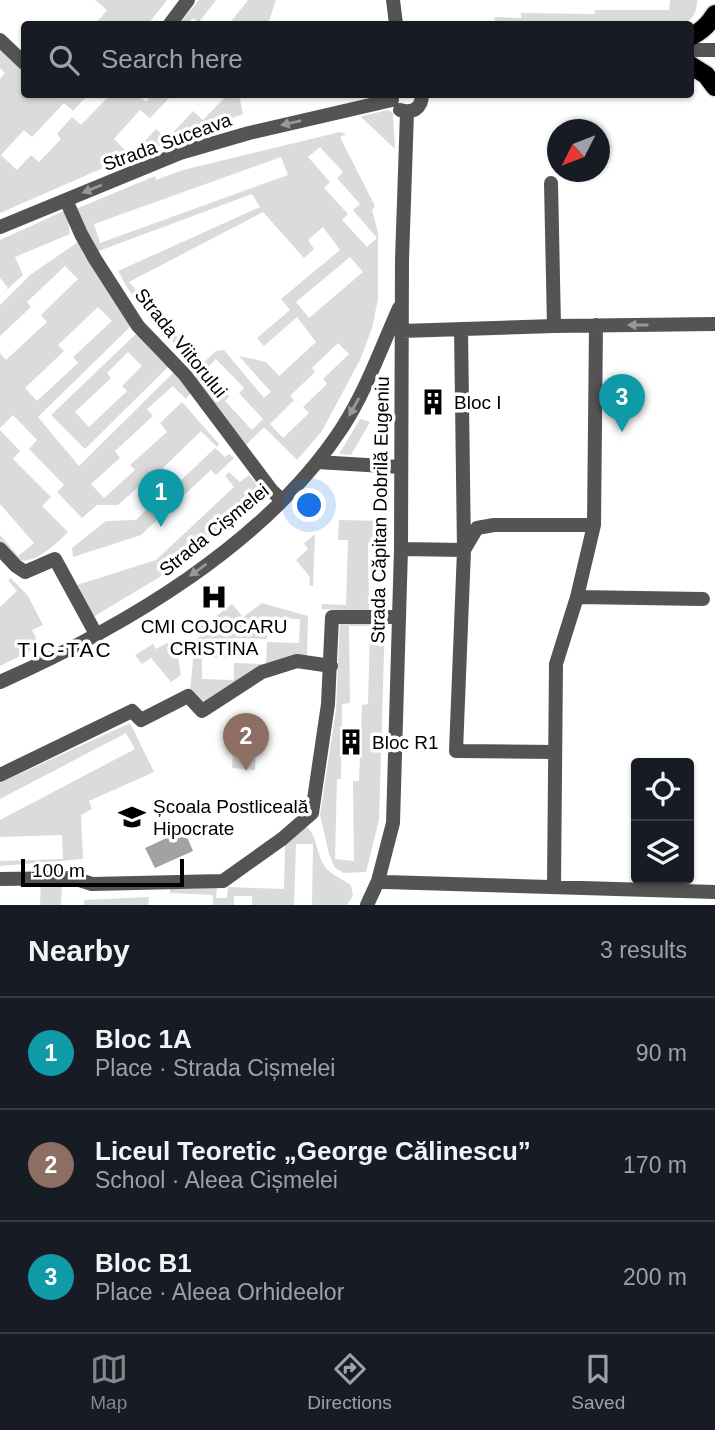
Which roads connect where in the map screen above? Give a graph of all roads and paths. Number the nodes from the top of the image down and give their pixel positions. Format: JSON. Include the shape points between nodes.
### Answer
{"nodes":[{"id":1,"x":188,"y":0,"type":"edge"},
{"id":2,"x":393,"y":0,"type":"edge"},
{"id":3,"x":715,"y":14,"type":"edge"},
{"id":4,"x":172,"y":21,"type":"edge"},
{"id":5,"x":396,"y":21,"type":"edge"},
{"id":6,"x":694,"y":36,"type":"edge"},
{"id":7,"x":0,"y":40,"type":"edge"},
{"id":8,"x":694,"y":50,"type":"edge"},
{"id":9,"x":715,"y":50,"type":"edge"},
{"id":10,"x":21,"y":60,"type":"edge"},
{"id":11,"x":694,"y":67,"type":"edge"},
{"id":12,"x":715,"y":87,"type":"edge"},
{"id":13,"x":388,"y":98,"type":"edge"},
{"id":14,"x":392,"y":98,"type":"edge"},
{"id":15,"x":422,"y":98,"type":"edge"},
{"id":16,"x":407,"y":112,"type":"junction"},
{"id":17,"x":551,"y":183,"type":"dead end"},
{"id":18,"x":66,"y":200,"type":"junction"},
{"id":19,"x":0,"y":227,"type":"edge"},
{"id":20,"x":402,"y":300,"type":"junction"},
{"id":21,"x":715,"y":324,"type":"edge"},
{"id":22,"x":596,"y":325,"type":"junction"},
{"id":23,"x":554,"y":326,"type":"junction"},
{"id":24,"x":461,"y":329,"type":"junction"},
{"id":25,"x":402,"y":331,"type":"junction"},
{"id":26,"x":317,"y":462,"type":"junction"},
{"id":27,"x":400,"y":467,"type":"junction"},
{"id":28,"x":282,"y":500,"type":"junction"},
{"id":29,"x":594,"y":525,"type":"junction"},
{"id":30,"x":0,"y":549,"type":"edge"},
{"id":31,"x":401,"y":549,"type":"junction"},
{"id":32,"x":464,"y":550,"type":"junction"},
{"id":33,"x":578,"y":597,"type":"junction"},
{"id":34,"x":703,"y":599,"type":"dead end"},
{"id":35,"x":398,"y":617,"type":"junction"},
{"id":36,"x":97,"y":636,"type":"junction"},
{"id":37,"x":331,"y":666,"type":"junction"},
{"id":38,"x":0,"y":682,"type":"edge"},
{"id":39,"x":555,"y":752,"type":"junction"},
{"id":40,"x":0,"y":775,"type":"edge"},
{"id":41,"x":0,"y":878,"type":"edge"},
{"id":42,"x":378,"y":881,"type":"junction"},
{"id":43,"x":554,"y":886,"type":"junction"},
{"id":44,"x":715,"y":892,"type":"edge"},
{"id":45,"x":367,"y":905,"type":"edge"}],
"edges":[{"from":1,"to":4,"type":"street"},
{"from":2,"to":5,"type":"street"},
{"from":3,"to":6,"type":"main road"},
{"from":7,"to":10,"type":"street"},
{"from":8,"to":9,"type":"street"},
{"from":11,"to":12,"type":"main road"},
{"from":13,"to":18,"type":"street","name":"Strada Suceava","one_way":true,"via":[[180,153]]},
{"from":14,"to":16,"type":"street","via":[[397,108]]},
{"from":15,"to":16,"type":"street","via":[[419,106]]},
{"from":16,"to":20,"type":"street","name":"Strada Căpitan Dobrilă Eugeniu"},
{"from":17,"to":23,"type":"street"},
{"from":18,"to":19,"type":"street","name":"Strada Suceava"},
{"from":18,"to":28,"type":"street","name":"Strada Viitorului","via":[[81,234],[138,326],[185,375]]},
{"from":20,"to":25,"type":"street","name":"Strada Căpitan Dobrilă Eugeniu"},
{"from":20,"to":26,"type":"street","name":"Strada Cișmelei","one_way":true,"via":[[358,400]]},
{"from":21,"to":22,"type":"street","one_way":true},
{"from":22,"to":23,"type":"street"},
{"from":22,"to":29,"type":"street"},
{"from":23,"to":24,"type":"street"},
{"from":24,"to":25,"type":"street"},
{"from":24,"to":32,"type":"street"},
{"from":25,"to":27,"type":"street","name":"Strada Căpitan Dobrilă Eugeniu"},
{"from":26,"to":27,"type":"street"},
{"from":26,"to":28,"type":"street","name":"Strada Cișmelei"},
{"from":27,"to":31,"type":"street","name":"Strada Căpitan Dobrilă Eugeniu"},
{"from":28,"to":36,"type":"street","name":"Strada Cișmelei","one_way":true,"via":[[211,561]]},
{"from":29,"to":32,"type":"street","via":[[477,528]]},
{"from":29,"to":33,"type":"street"},
{"from":30,"to":36,"type":"street","via":[[25,572],[55,559]]},
{"from":31,"to":32,"type":"street"},
{"from":31,"to":35,"type":"street","name":"Strada Căpitan Dobrilă Eugeniu"},
{"from":32,"to":39,"type":"street","via":[[456,751]]},
{"from":33,"to":34,"type":"street"},
{"from":33,"to":39,"type":"street","via":[[556,664]]},
{"from":35,"to":37,"type":"street","via":[[332,617]]},
{"from":35,"to":42,"type":"street","name":"Strada Căpitan Dobrilă Eugeniu","via":[[393,823]]},
{"from":36,"to":38,"type":"street","name":"Strada Cișmelei"},
{"from":37,"to":40,"type":"street","via":[[297,661],[262,672],[202,711],[188,696],[141,720],[132,711]]},
{"from":37,"to":41,"type":"street","via":[[312,813],[223,881],[92,884],[73,878]]},
{"from":39,"to":43,"type":"street"},
{"from":42,"to":43,"type":"street"},
{"from":42,"to":45,"type":"street","name":"Strada Căpitan Dobrilă Eugeniu"},
{"from":43,"to":44,"type":"street"}]}
